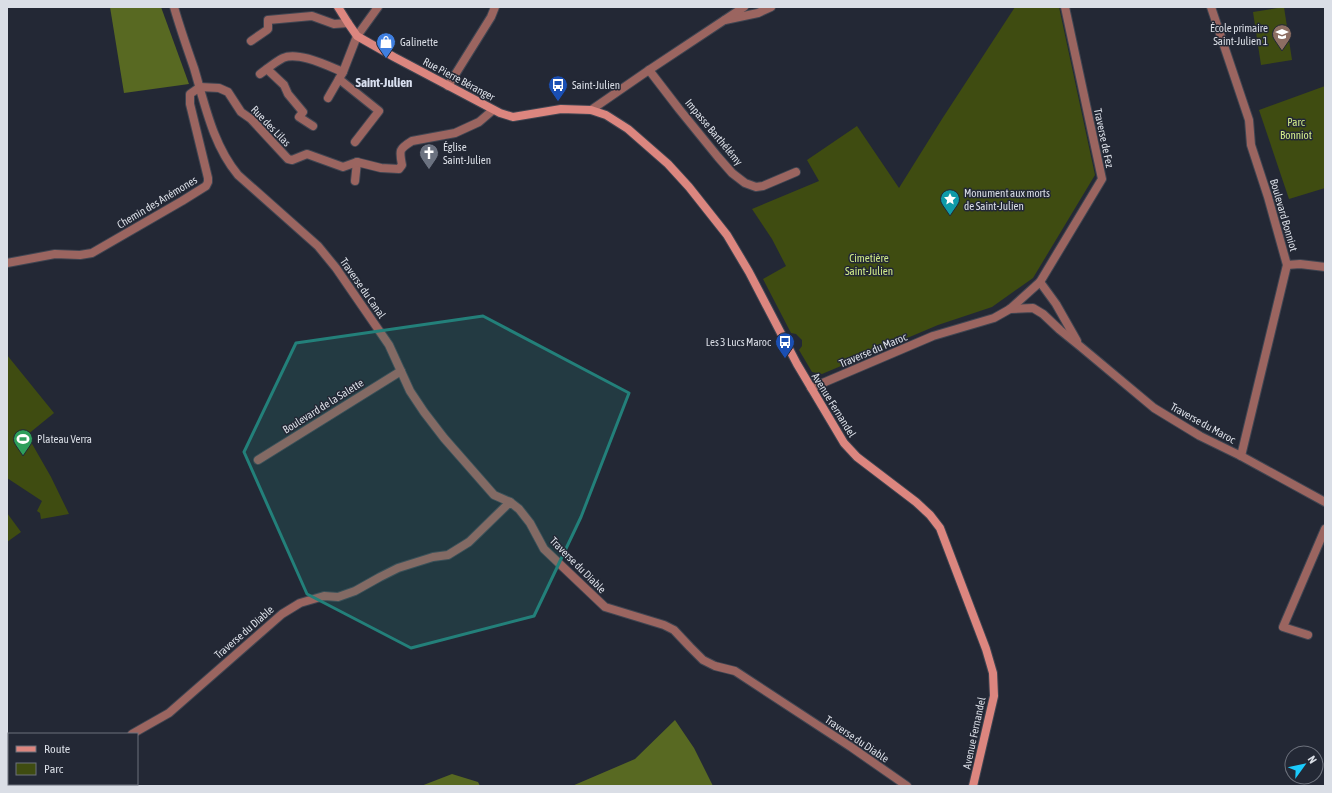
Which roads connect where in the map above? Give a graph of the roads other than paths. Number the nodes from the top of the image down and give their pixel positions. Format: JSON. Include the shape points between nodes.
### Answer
{"nodes":[{"id":1,"x":174,"y":7,"type":"edge"},
{"id":2,"x":338,"y":7,"type":"edge"},
{"id":3,"x":378,"y":7,"type":"edge"},
{"id":4,"x":495,"y":7,"type":"edge"},
{"id":5,"x":744,"y":7,"type":"edge"},
{"id":6,"x":771,"y":7,"type":"edge"},
{"id":7,"x":1065,"y":7,"type":"edge"},
{"id":8,"x":1211,"y":7,"type":"edge"},
{"id":9,"x":722,"y":21,"type":"junction"},
{"id":10,"x":348,"y":23,"type":"junction"},
{"id":11,"x":357,"y":36,"type":"junction"},
{"id":12,"x":251,"y":41,"type":"dead end"},
{"id":13,"x":267,"y":69,"type":"junction"},
{"id":14,"x":649,"y":70,"type":"junction"},
{"id":15,"x":260,"y":74,"type":"dead end"},
{"id":16,"x":341,"y":75,"type":"junction"},
{"id":17,"x":448,"y":86,"type":"junction"},
{"id":18,"x":200,"y":88,"type":"junction"},
{"id":19,"x":328,"y":98,"type":"dead end"},
{"id":20,"x":493,"y":110,"type":"junction"},
{"id":21,"x":591,"y":110,"type":"junction"},
{"id":22,"x":313,"y":126,"type":"dead end"},
{"id":23,"x":355,"y":142,"type":"dead end"},
{"id":24,"x":357,"y":162,"type":"junction"},
{"id":25,"x":796,"y":172,"type":"dead end"},
{"id":26,"x":355,"y":181,"type":"dead end"},
{"id":27,"x":7,"y":263,"type":"edge"},
{"id":28,"x":1287,"y":265,"type":"junction"},
{"id":29,"x":1325,"y":267,"type":"edge"},
{"id":30,"x":1040,"y":282,"type":"junction"},
{"id":31,"x":1010,"y":309,"type":"junction"},
{"id":32,"x":1081,"y":347,"type":"junction"},
{"id":33,"x":401,"y":371,"type":"junction"},
{"id":34,"x":811,"y":388,"type":"junction"},
{"id":35,"x":1241,"y":456,"type":"junction"},
{"id":36,"x":258,"y":460,"type":"dead end"},
{"id":37,"x":510,"y":502,"type":"junction"},
{"id":38,"x":1325,"y":502,"type":"edge"},
{"id":39,"x":1325,"y":529,"type":"edge"},
{"id":40,"x":1308,"y":636,"type":"dead end"},
{"id":41,"x":134,"y":733,"type":"edge"},
{"id":42,"x":906,"y":786,"type":"edge"},
{"id":43,"x":973,"y":786,"type":"edge"}],
"edges":[{"from":1,"to":18,"type":"street"},
{"from":2,"to":10,"type":"main road","name":"Rue Pierre Béranger"},
{"from":3,"to":11,"type":"street"},
{"from":4,"to":17,"type":"street"},
{"from":5,"to":9,"type":"street"},
{"from":6,"to":9,"type":"street","via":[[758,13]]},
{"from":7,"to":30,"type":"street","name":"Traverse de Fez","via":[[1102,179]]},
{"from":8,"to":28,"type":"street","name":"Boulevard Bonniot","via":[[1249,120],[1251,145]]},
{"from":9,"to":14,"type":"street"},
{"from":10,"to":11,"type":"main road","name":"Rue Pierre Béranger"},
{"from":10,"to":12,"type":"street","via":[[334,24],[312,16],[268,20],[268,29]]},
{"from":11,"to":16,"type":"street"},
{"from":11,"to":17,"type":"main road","name":"Rue Pierre Béranger"},
{"from":13,"to":15,"type":"street"},
{"from":13,"to":16,"type":"street","via":[[290,56],[311,60]]},
{"from":13,"to":22,"type":"street","via":[[284,85],[288,94],[304,112],[298,117]]},
{"from":14,"to":21,"type":"street"},
{"from":14,"to":25,"type":"street","name":"Impasse Barthélémy","via":[[718,157],[745,183],[756,187],[763,186]]},
{"from":16,"to":19,"type":"street"},
{"from":16,"to":23,"type":"street","via":[[379,111]]},
{"from":17,"to":20,"type":"main road","name":"Rue Pierre Béranger"},
{"from":18,"to":24,"type":"street","name":"Rue des Lilas","via":[[219,88],[228,92],[242,112],[288,159],[307,154],[343,167]]},
{"from":18,"to":27,"type":"street","name":"Chemin des Anémones","via":[[190,94],[190,104],[208,178],[206,186],[92,253],[55,254]]},
{"from":18,"to":33,"type":"street","name":"Traverse du Canal","via":[[220,147],[231,167],[318,246],[389,345]]},
{"from":20,"to":21,"type":"main road","name":"Rue Pierre Béranger","via":[[513,117],[560,109]]},
{"from":20,"to":24,"type":"street","via":[[479,122],[455,133],[412,141],[400,152],[402,165],[399,169]]},
{"from":21,"to":34,"type":"main road","name":"Avenue Fernandel","via":[[606,115],[628,129],[668,164],[727,235]]},
{"from":24,"to":26,"type":"street"},
{"from":28,"to":29,"type":"street"},
{"from":28,"to":35,"type":"street","name":"Boulevard Bonniot"},
{"from":30,"to":31,"type":"street","name":"Traverse du Maroc"},
{"from":30,"to":32,"type":"street","name":"Traverse du Maroc"},
{"from":31,"to":32,"type":"street","name":"Traverse du Maroc","via":[[1033,308]]},
{"from":31,"to":34,"type":"street","name":"Traverse du Maroc","via":[[994,318],[933,336]]},
{"from":32,"to":35,"type":"street","name":"Traverse du Maroc","via":[[1154,408],[1200,436]]},
{"from":33,"to":36,"type":"street","name":"Boulevard de la Salette"},
{"from":33,"to":37,"type":"street","name":"Traverse du Canal","via":[[410,391],[444,438],[494,495]]},
{"from":34,"to":43,"type":"main road","name":"Avenue Fernandel","via":[[844,443],[857,457],[916,502],[940,528],[993,673],[994,696]]},
{"from":35,"to":38,"type":"street","name":"Traverse du Maroc"},
{"from":37,"to":41,"type":"street","name":"Traverse du Diable","via":[[469,542],[448,555],[398,568],[338,597],[324,596],[300,602],[282,614],[169,713]]},
{"from":37,"to":42,"type":"street","name":"Traverse du Diable","via":[[530,523],[544,549],[605,607],[674,630],[704,660],[735,671]]},
{"from":39,"to":40,"type":"street","via":[[1283,627]]}]}
